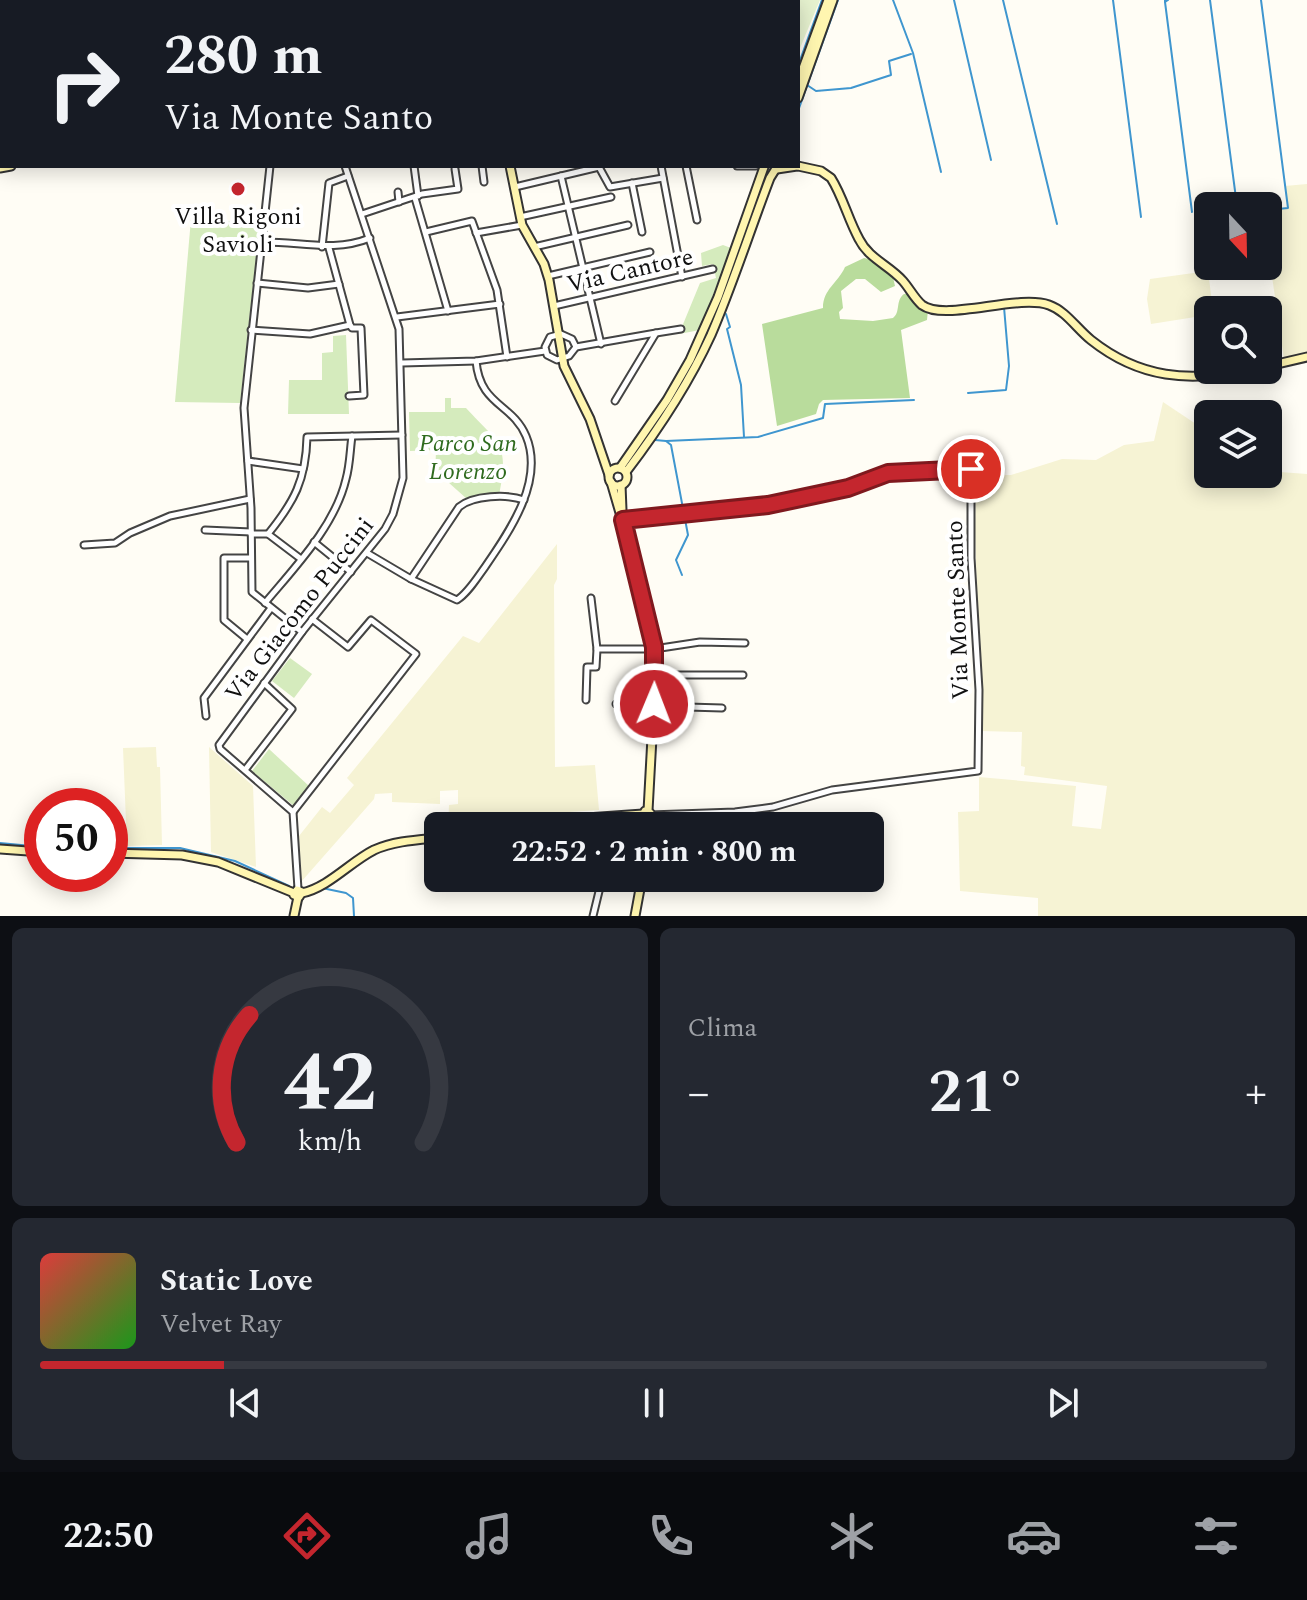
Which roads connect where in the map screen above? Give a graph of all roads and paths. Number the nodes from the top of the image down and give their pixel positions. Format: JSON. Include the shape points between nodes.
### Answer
{"nodes":[{"id":1,"x":830,"y":0,"type":"edge"},
{"id":2,"x":800,"y":77,"type":"edge"},
{"id":3,"x":800,"y":92,"type":"edge"},
{"id":4,"x":800,"y":167,"type":"edge"},
{"id":5,"x":270,"y":168,"type":"edge"},
{"id":6,"x":346,"y":168,"type":"edge"},
{"id":7,"x":414,"y":168,"type":"edge"},
{"id":8,"x":482,"y":168,"type":"edge"},
{"id":9,"x":510,"y":168,"type":"edge"},
{"id":10,"x":591,"y":168,"type":"edge"},
{"id":11,"x":600,"y":168,"type":"edge"},
{"id":12,"x":661,"y":168,"type":"edge"},
{"id":13,"x":686,"y":168,"type":"edge"},
{"id":14,"x":758,"y":168,"type":"edge"},
{"id":15,"x":758,"y":168,"type":"edge"},
{"id":16,"x":777,"y":168,"type":"edge"},
{"id":17,"x":455,"y":169,"type":"dead end"},
{"id":18,"x":348,"y":176,"type":"junction"},
{"id":19,"x":561,"y":176,"type":"junction"},
{"id":20,"x":663,"y":178,"type":"junction"},
{"id":21,"x":484,"y":182,"type":"dead end"},
{"id":22,"x":760,"y":182,"type":"junction"},
{"id":23,"x":632,"y":183,"type":"junction"},
{"id":24,"x":514,"y":187,"type":"junction"},
{"id":25,"x":398,"y":192,"type":"dead end"},
{"id":26,"x":416,"y":197,"type":"junction"},
{"id":27,"x":611,"y":197,"type":"dead end"},
{"id":28,"x":399,"y":202,"type":"junction"},
{"id":29,"x":568,"y":206,"type":"junction"},
{"id":30,"x":362,"y":214,"type":"junction"},
{"id":31,"x":697,"y":220,"type":"dead end"},
{"id":32,"x":521,"y":221,"type":"junction"},
{"id":33,"x":628,"y":225,"type":"dead end"},
{"id":34,"x":426,"y":232,"type":"junction"},
{"id":35,"x":642,"y":232,"type":"dead end"},
{"id":36,"x":476,"y":233,"type":"junction"},
{"id":37,"x":576,"y":237,"type":"junction"},
{"id":38,"x":370,"y":238,"type":"junction"},
{"id":39,"x":261,"y":242,"type":"junction"},
{"id":40,"x":322,"y":247,"type":"junction"},
{"id":41,"x":534,"y":247,"type":"junction"},
{"id":42,"x":329,"y":248,"type":"junction"},
{"id":43,"x":650,"y":252,"type":"dead end"},
{"id":44,"x":583,"y":267,"type":"junction"},
{"id":45,"x":713,"y":269,"type":"dead end"},
{"id":46,"x":548,"y":276,"type":"junction"},
{"id":47,"x":682,"y":277,"type":"junction"},
{"id":48,"x":257,"y":283,"type":"junction"},
{"id":49,"x":339,"y":284,"type":"junction"},
{"id":50,"x":590,"y":298,"type":"junction"},
{"id":51,"x":500,"y":304,"type":"junction"},
{"id":52,"x":554,"y":306,"type":"junction"},
{"id":53,"x":448,"y":311,"type":"junction"},
{"id":54,"x":397,"y":317,"type":"junction"},
{"id":55,"x":350,"y":325,"type":"junction"},
{"id":56,"x":681,"y":329,"type":"dead end"},
{"id":57,"x":251,"y":330,"type":"junction"},
{"id":58,"x":656,"y":333,"type":"junction"},
{"id":59,"x":558,"y":334,"type":"junction"},
{"id":60,"x":601,"y":344,"type":"junction"},
{"id":61,"x":576,"y":347,"type":"junction"},
{"id":62,"x":545,"y":351,"type":"junction"},
{"id":63,"x":507,"y":357,"type":"junction"},
{"id":64,"x":1307,"y":357,"type":"edge"},
{"id":65,"x":562,"y":359,"type":"junction"},
{"id":66,"x":476,"y":361,"type":"junction"},
{"id":67,"x":402,"y":363,"type":"junction"},
{"id":68,"x":1282,"y":363,"type":"edge"},
{"id":69,"x":1194,"y":378,"type":"edge"},
{"id":70,"x":349,"y":396,"type":"dead end"},
{"id":71,"x":615,"y":401,"type":"dead end"},
{"id":72,"x":402,"y":435,"type":"junction"},
{"id":73,"x":352,"y":436,"type":"junction"},
{"id":74,"x":248,"y":461,"type":"junction"},
{"id":75,"x":303,"y":469,"type":"junction"},
{"id":76,"x":616,"y":473,"type":"junction"},
{"id":77,"x":621,"y":485,"type":"junction"},
{"id":78,"x":250,"y":499,"type":"junction"},
{"id":79,"x":524,"y":500,"type":"junction"},
{"id":80,"x":623,"y":520,"type":"junction"},
{"id":81,"x":205,"y":530,"type":"dead end"},
{"id":82,"x":251,"y":533,"type":"junction"},
{"id":83,"x":268,"y":534,"type":"junction"},
{"id":84,"x":314,"y":542,"type":"junction"},
{"id":85,"x":84,"y":545,"type":"dead end"},
{"id":86,"x":367,"y":553,"type":"junction"},
{"id":87,"x":250,"y":558,"type":"junction"},
{"id":88,"x":301,"y":559,"type":"junction"},
{"id":89,"x":351,"y":572,"type":"junction"},
{"id":90,"x":411,"y":579,"type":"junction"},
{"id":91,"x":591,"y":598,"type":"dead end"},
{"id":92,"x":265,"y":603,"type":"junction"},
{"id":93,"x":271,"y":608,"type":"junction"},
{"id":94,"x":312,"y":619,"type":"junction"},
{"id":95,"x":302,"y":632,"type":"junction"},
{"id":96,"x":247,"y":639,"type":"junction"},
{"id":97,"x":745,"y":643,"type":"dead end"},
{"id":98,"x":597,"y":649,"type":"junction"},
{"id":99,"x":654,"y":649,"type":"junction"},
{"id":100,"x":655,"y":675,"type":"junction"},
{"id":101,"x":743,"y":675,"type":"dead end"},
{"id":102,"x":264,"y":683,"type":"junction"},
{"id":103,"x":586,"y":700,"type":"dead end"},
{"id":104,"x":616,"y":704,"type":"dead end"},
{"id":105,"x":654,"y":705,"type":"junction"},
{"id":106,"x":722,"y":708,"type":"dead end"},
{"id":107,"x":206,"y":716,"type":"dead end"},
{"id":108,"x":245,"y":770,"type":"junction"},
{"id":109,"x":293,"y":812,"type":"junction"},
{"id":110,"x":647,"y":812,"type":"edge"},
{"id":111,"x":735,"y":812,"type":"edge"},
{"id":112,"x":424,"y":839,"type":"edge"},
{"id":113,"x":0,"y":849,"type":"edge"},
{"id":114,"x":24,"y":851,"type":"edge"},
{"id":115,"x":128,"y":854,"type":"edge"},
{"id":116,"x":599,"y":892,"type":"edge"},
{"id":117,"x":640,"y":892,"type":"edge"},
{"id":118,"x":298,"y":893,"type":"junction"},
{"id":119,"x":294,"y":916,"type":"edge"},
{"id":120,"x":593,"y":916,"type":"edge"},
{"id":121,"x":635,"y":916,"type":"edge"}],
"edges":[{"from":1,"to":2,"type":"street"},
{"from":1,"to":3,"type":"street"},
{"from":4,"to":69,"type":"street","via":[[831,178],[864,247],[925,307],[1043,303],[1058,309],[1096,345],[1151,371]]},
{"from":5,"to":39,"type":"street"},
{"from":6,"to":18,"type":"street","name":"Via Giacomo Puccini"},
{"from":7,"to":26,"type":"street"},
{"from":8,"to":21,"type":"street"},
{"from":9,"to":24,"type":"street"},
{"from":10,"to":19,"type":"street"},
{"from":11,"to":23,"type":"street","via":[[610,187]]},
{"from":12,"to":20,"type":"street"},
{"from":13,"to":31,"type":"street"},
{"from":14,"to":22,"type":"street"},
{"from":15,"to":22,"type":"street"},
{"from":16,"to":76,"type":"street","via":[[696,365]]},
{"from":17,"to":26,"type":"street","via":[[458,189]]},
{"from":18,"to":30,"type":"street","name":"Via Giacomo Puccini"},
{"from":18,"to":40,"type":"street","via":[[329,183]]},
{"from":19,"to":24,"type":"street"},
{"from":19,"to":29,"type":"street"},
{"from":20,"to":23,"type":"street"},
{"from":20,"to":47,"type":"street"},
{"from":22,"to":76,"type":"street","via":[[690,360]]},
{"from":23,"to":35,"type":"street"},
{"from":24,"to":32,"type":"street"},
{"from":25,"to":28,"type":"street"},
{"from":26,"to":28,"type":"street"},
{"from":26,"to":34,"type":"street"},
{"from":27,"to":29,"type":"street"},
{"from":28,"to":30,"type":"street"},
{"from":29,"to":32,"type":"street"},
{"from":29,"to":37,"type":"street"},
{"from":30,"to":38,"type":"street","name":"Via Giacomo Puccini"},
{"from":32,"to":36,"type":"street"},
{"from":32,"to":41,"type":"street"},
{"from":33,"to":37,"type":"street"},
{"from":34,"to":36,"type":"street","via":[[472,221]]},
{"from":34,"to":53,"type":"street"},
{"from":36,"to":51,"type":"street"},
{"from":37,"to":41,"type":"street"},
{"from":37,"to":44,"type":"street"},
{"from":38,"to":42,"type":"street"},
{"from":38,"to":54,"type":"street","name":"Via Giacomo Puccini"},
{"from":39,"to":40,"type":"street"},
{"from":39,"to":48,"type":"street"},
{"from":40,"to":42,"type":"street"},
{"from":41,"to":46,"type":"street"},
{"from":42,"to":49,"type":"street"},
{"from":43,"to":44,"type":"street"},
{"from":44,"to":46,"type":"street"},
{"from":44,"to":50,"type":"street"},
{"from":45,"to":47,"type":"street","name":"Via Cantore"},
{"from":46,"to":52,"type":"street"},
{"from":47,"to":50,"type":"street","name":"Via Cantore"},
{"from":48,"to":49,"type":"street","via":[[308,288]]},
{"from":48,"to":57,"type":"street"},
{"from":49,"to":55,"type":"street"},
{"from":50,"to":52,"type":"street","name":"Via Cantore"},
{"from":50,"to":60,"type":"street"},
{"from":51,"to":53,"type":"street"},
{"from":51,"to":63,"type":"street"},
{"from":52,"to":59,"type":"street"},
{"from":53,"to":54,"type":"street"},
{"from":54,"to":67,"type":"street","name":"Via Giacomo Puccini"},
{"from":55,"to":57,"type":"street","via":[[310,334]]},
{"from":55,"to":70,"type":"street","via":[[361,328],[364,395]]},
{"from":56,"to":58,"type":"street"},
{"from":57,"to":74,"type":"street","via":[[244,408]]},
{"from":58,"to":60,"type":"street"},
{"from":58,"to":71,"type":"street"},
{"from":59,"to":61,"type":"street","via":[[568,335]]},
{"from":59,"to":62,"type":"street","via":[[550,337]]},
{"from":59,"to":65,"type":"street"},
{"from":60,"to":61,"type":"street"},
{"from":61,"to":65,"type":"street"},
{"from":62,"to":63,"type":"street"},
{"from":62,"to":65,"type":"street","via":[[552,359]]},
{"from":63,"to":66,"type":"street"},
{"from":64,"to":68,"type":"street"},
{"from":65,"to":76,"type":"street","via":[[600,449]]},
{"from":66,"to":67,"type":"street"},
{"from":66,"to":79,"type":"street","via":[[485,391],[519,423],[527,438],[531,461]]},
{"from":67,"to":72,"type":"street","name":"Via Giacomo Puccini"},
{"from":72,"to":73,"type":"street"},
{"from":72,"to":86,"type":"street","name":"Via Giacomo Puccini","via":[[398,500]]},
{"from":73,"to":75,"type":"street","via":[[307,437]]},
{"from":73,"to":84,"type":"street","via":[[344,487]]},
{"from":74,"to":75,"type":"street"},
{"from":74,"to":78,"type":"street"},
{"from":75,"to":83,"type":"street","via":[[294,500]]},
{"from":76,"to":77,"type":"street"},
{"from":76,"to":77,"type":"street","via":[[627,480]]},
{"from":76,"to":80,"type":"street"},
{"from":77,"to":80,"type":"street"},
{"from":78,"to":82,"type":"street"},
{"from":78,"to":85,"type":"street","via":[[170,516],[115,543]]},
{"from":79,"to":90,"type":"street","via":[[465,501]]},
{"from":79,"to":90,"type":"street","via":[[495,553],[460,599]]},
{"from":80,"to":99,"type":"street"},
{"from":80,"to":111,"type":"street","name":"Via Monte Santo","via":[[768,505],[848,488],[888,473],[971,469],[978,771],[832,790]]},
{"from":81,"to":82,"type":"street"},
{"from":82,"to":83,"type":"street"},
{"from":82,"to":87,"type":"street"},
{"from":83,"to":88,"type":"street"},
{"from":84,"to":88,"type":"street"},
{"from":84,"to":89,"type":"street"},
{"from":86,"to":89,"type":"street","name":"Via Giacomo Puccini"},
{"from":86,"to":90,"type":"street"},
{"from":87,"to":92,"type":"street","via":[[252,592]]},
{"from":87,"to":96,"type":"street","via":[[224,558],[224,620]]},
{"from":88,"to":92,"type":"street"},
{"from":89,"to":94,"type":"street","name":"Via Giacomo Puccini"},
{"from":91,"to":98,"type":"street"},
{"from":92,"to":93,"type":"street"},
{"from":93,"to":95,"type":"street"},
{"from":93,"to":96,"type":"street"},
{"from":94,"to":95,"type":"street","name":"Via Giacomo Puccini"},
{"from":94,"to":109,"type":"street","via":[[348,647],[371,620],[416,654]]},
{"from":95,"to":102,"type":"street","name":"Via Giacomo Puccini"},
{"from":96,"to":107,"type":"street","via":[[204,698]]},
{"from":97,"to":99,"type":"street"},
{"from":98,"to":99,"type":"street"},
{"from":98,"to":103,"type":"street","via":[[596,667],[587,667]]},
{"from":99,"to":100,"type":"street"},
{"from":100,"to":101,"type":"street"},
{"from":100,"to":105,"type":"street"},
{"from":102,"to":108,"type":"street","name":"Via Giacomo Puccini","via":[[219,745]]},
{"from":102,"to":108,"type":"street","via":[[292,709]]},
{"from":104,"to":105,"type":"street"},
{"from":105,"to":106,"type":"street"},
{"from":105,"to":110,"type":"street"},
{"from":108,"to":109,"type":"street"},
{"from":109,"to":118,"type":"street"},
{"from":112,"to":118,"type":"street","via":[[373,851],[315,889]]},
{"from":113,"to":114,"type":"street"},
{"from":115,"to":118,"type":"street","via":[[218,862]]},
{"from":116,"to":120,"type":"street"},
{"from":117,"to":121,"type":"street"},
{"from":118,"to":119,"type":"street"}]}
